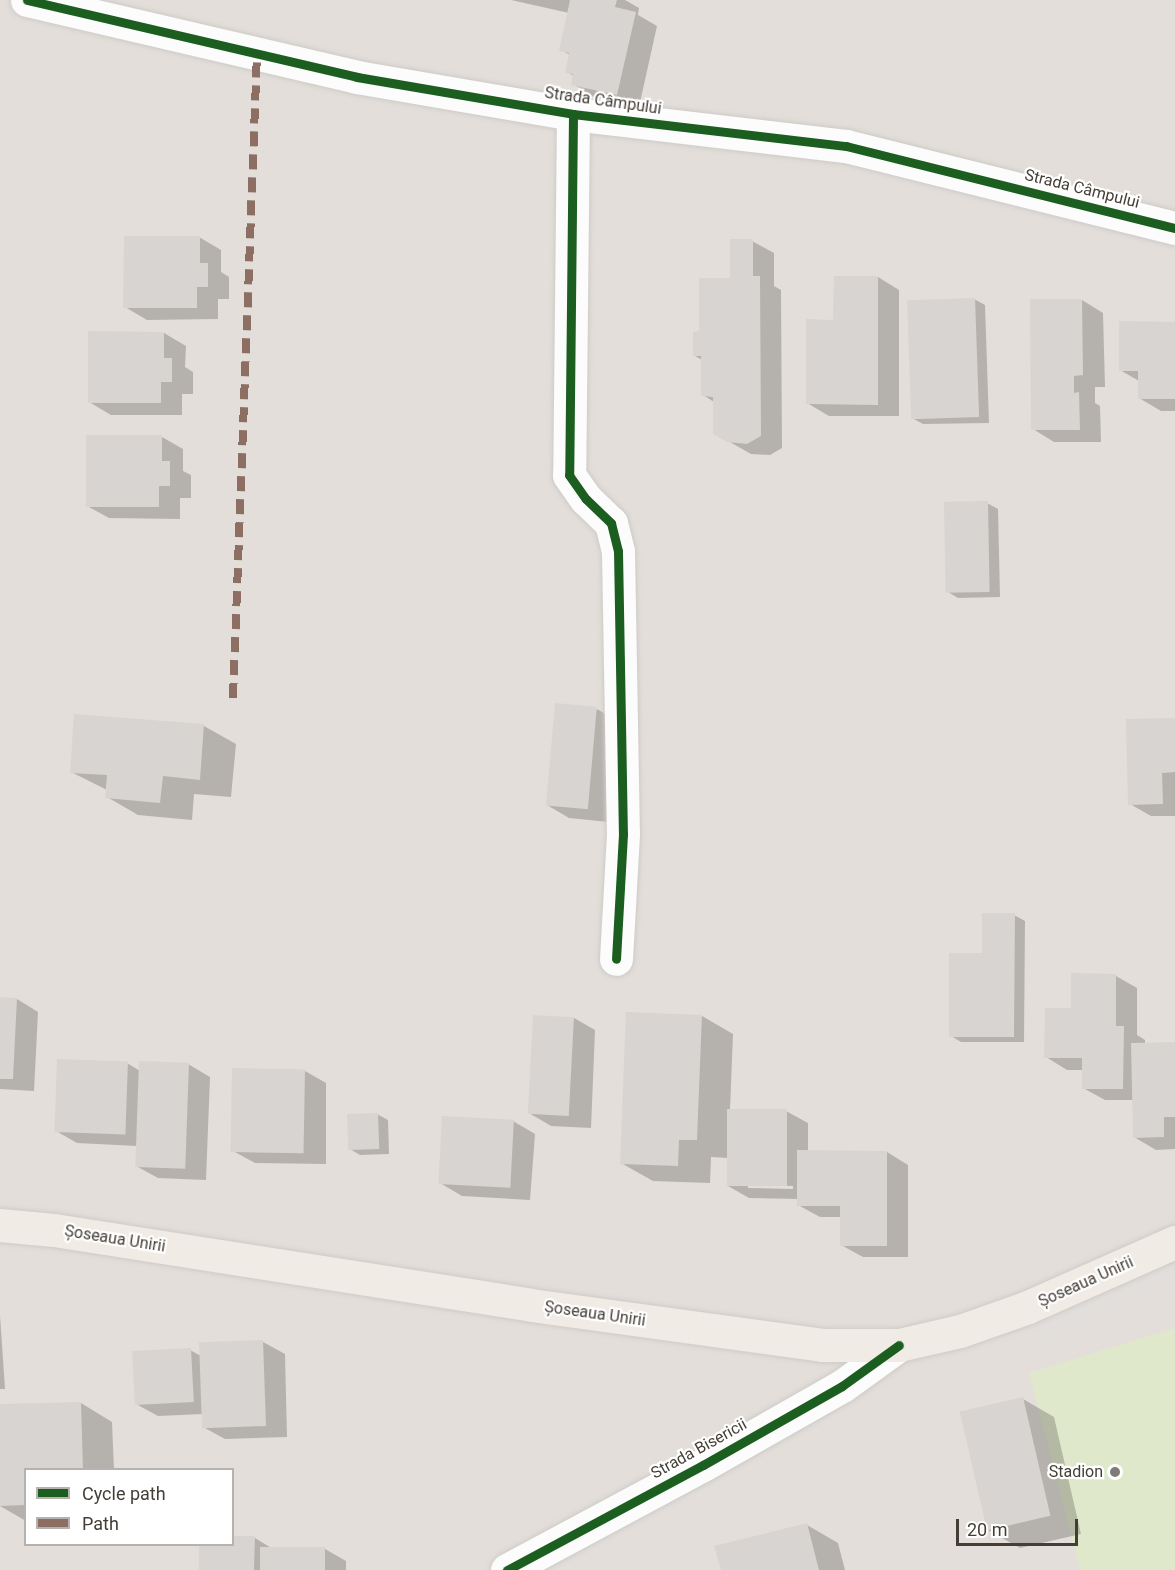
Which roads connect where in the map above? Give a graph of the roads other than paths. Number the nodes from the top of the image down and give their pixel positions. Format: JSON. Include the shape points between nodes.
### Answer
{"nodes":[{"id":1,"x":27,"y":0,"type":"edge"},
{"id":2,"x":573,"y":114,"type":"junction"},
{"id":3,"x":1175,"y":228,"type":"edge"},
{"id":4,"x":616,"y":959,"type":"dead end"},
{"id":5,"x":0,"y":1225,"type":"edge"},
{"id":6,"x":1175,"y":1242,"type":"edge"},
{"id":7,"x":899,"y":1345,"type":"junction"},
{"id":8,"x":507,"y":1570,"type":"edge"}],
"edges":[{"from":1,"to":2,"type":"street","name":"Strada Câmpului","via":[[357,77]]},
{"from":2,"to":3,"type":"street","name":"Strada Câmpului","via":[[846,146]]},
{"from":2,"to":4,"type":"street","via":[[569,476],[611,523],[618,551],[623,834]]},
{"from":5,"to":7,"type":"main road","name":"Șoseaua Unirii","via":[[54,1230],[743,1336],[822,1345]]},
{"from":6,"to":7,"type":"main road","name":"Șoseaua Unirii","via":[[1028,1307],[960,1331]]},
{"from":7,"to":8,"type":"street","name":"Strada Bisericii","via":[[842,1386]]}]}
